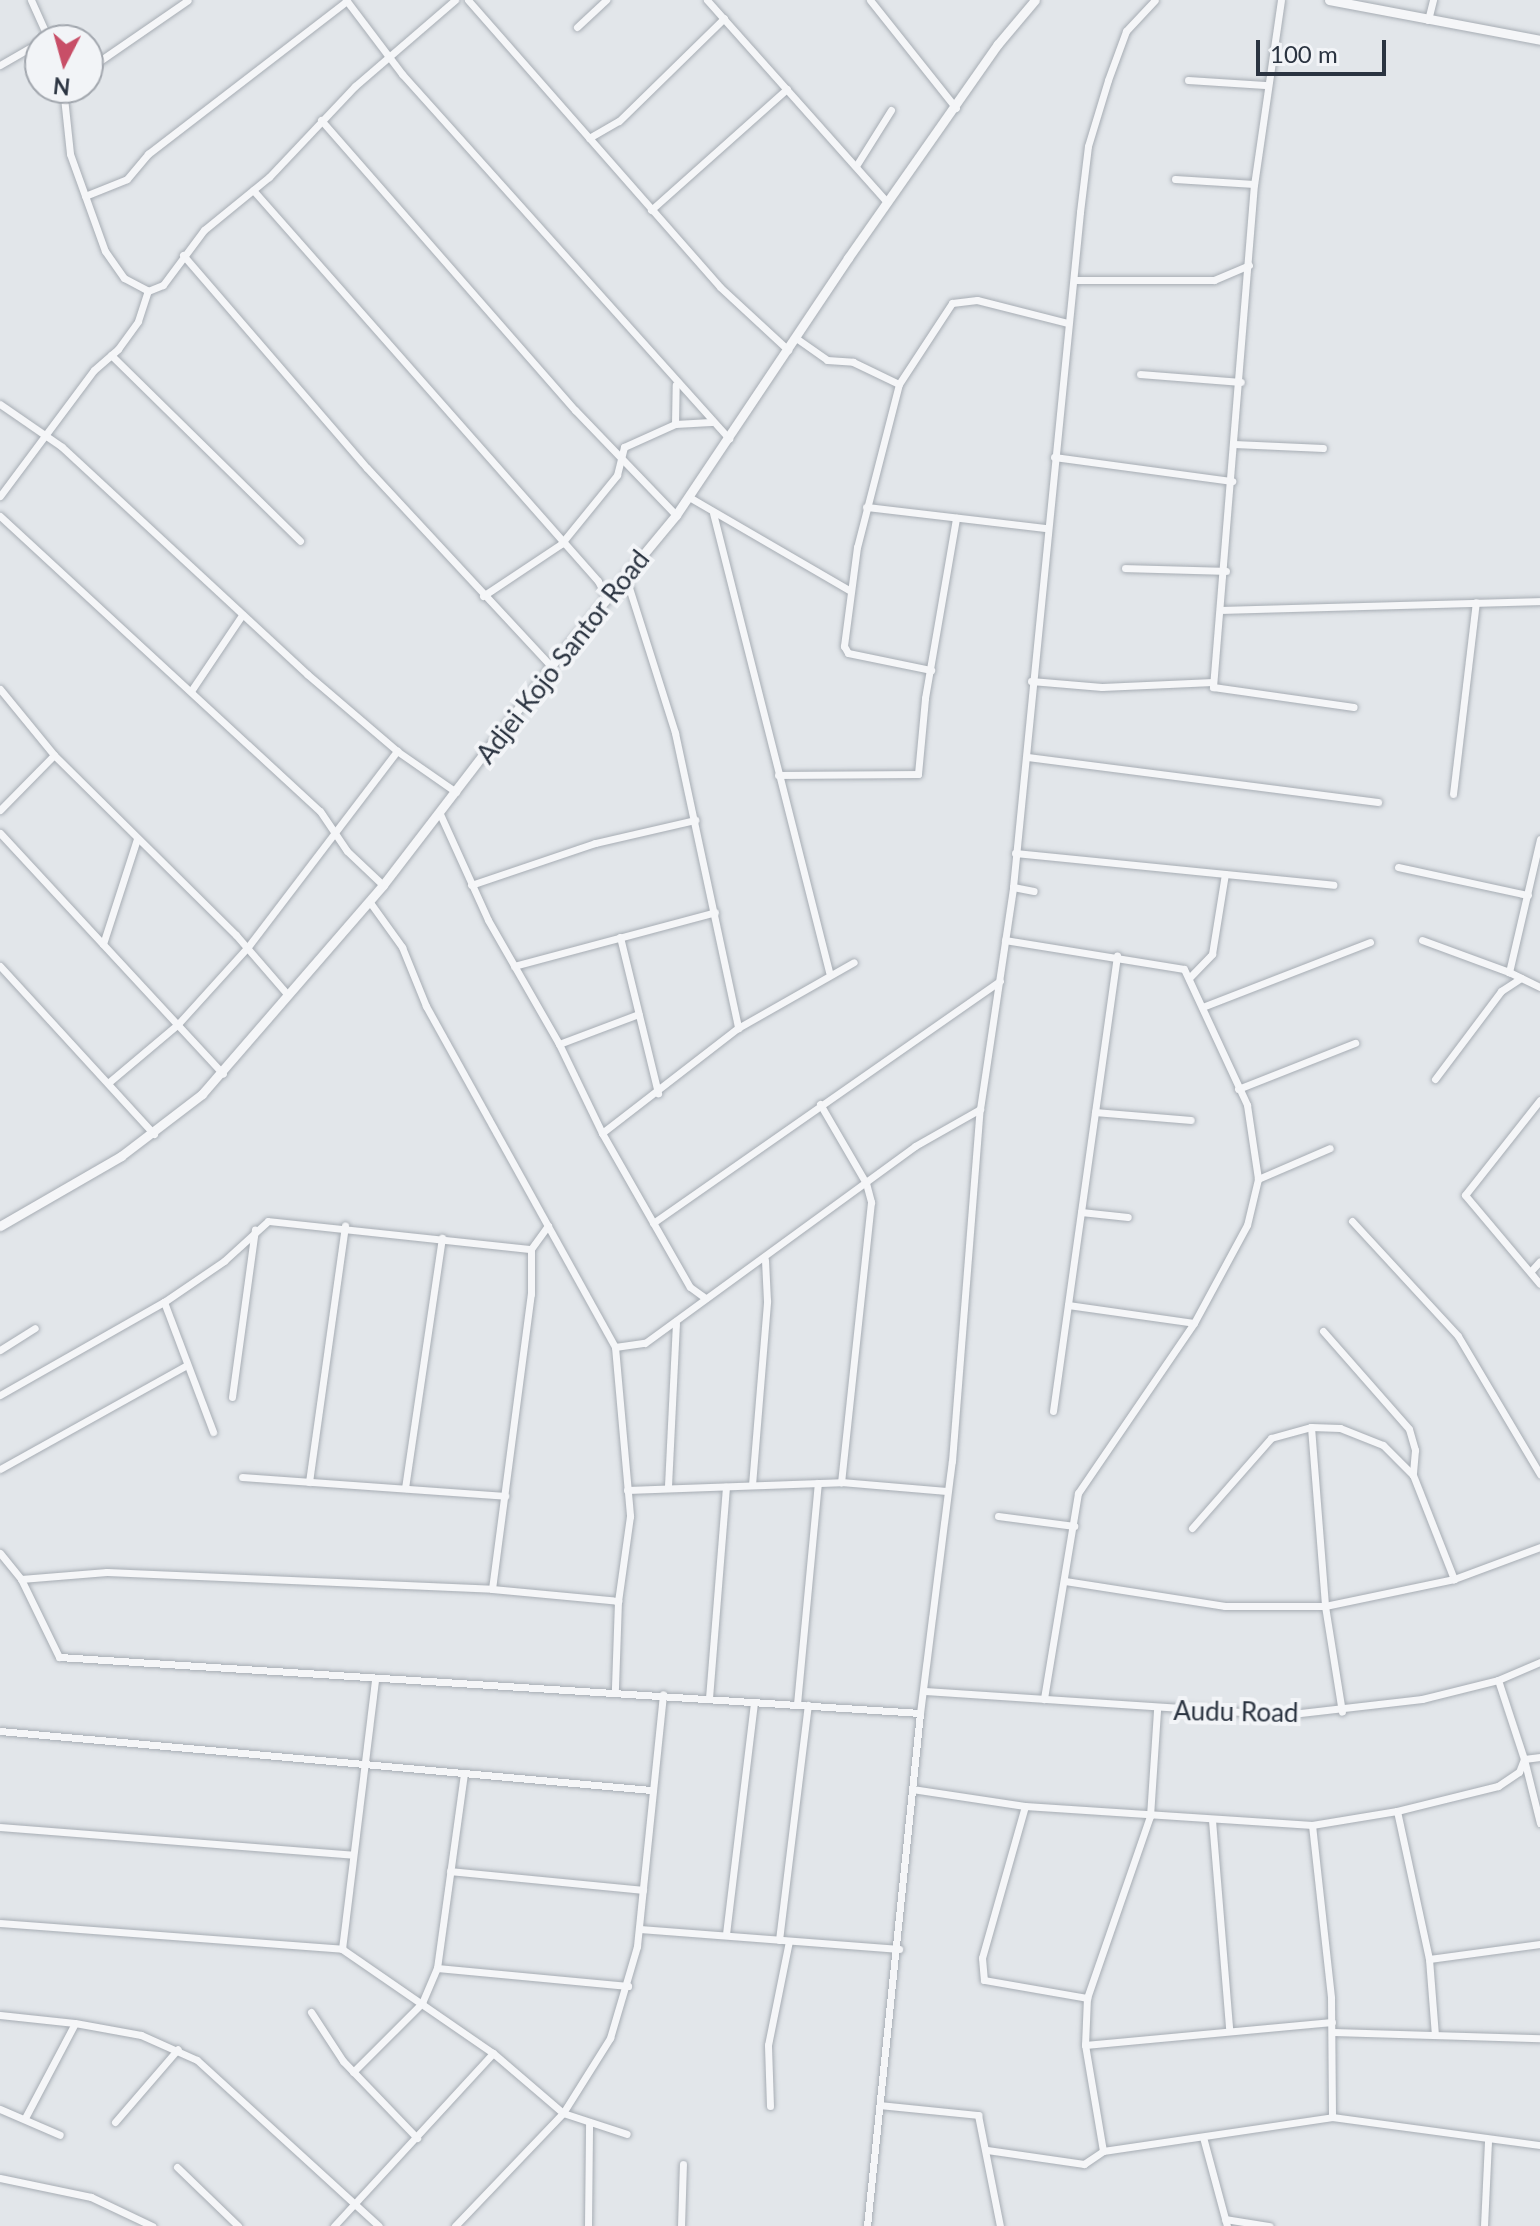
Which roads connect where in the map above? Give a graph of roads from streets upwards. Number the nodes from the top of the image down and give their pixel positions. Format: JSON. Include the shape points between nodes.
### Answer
{"nodes":[{"id":1,"x":31,"y":0,"type":"edge"},
{"id":2,"x":188,"y":0,"type":"edge"},
{"id":3,"x":346,"y":0,"type":"edge"},
{"id":4,"x":455,"y":0,"type":"edge"},
{"id":5,"x":468,"y":0,"type":"edge"},
{"id":6,"x":606,"y":0,"type":"edge"},
{"id":7,"x":707,"y":0,"type":"edge"},
{"id":8,"x":870,"y":0,"type":"edge"},
{"id":9,"x":1035,"y":0,"type":"edge"},
{"id":10,"x":1155,"y":0,"type":"edge"},
{"id":11,"x":1281,"y":0,"type":"edge"},
{"id":12,"x":1329,"y":0,"type":"edge"},
{"id":13,"x":1433,"y":0,"type":"edge"},
{"id":14,"x":724,"y":18,"type":"junction"},
{"id":15,"x":1428,"y":20,"type":"junction"},
{"id":16,"x":39,"y":24,"type":"edge"},
{"id":17,"x":577,"y":27,"type":"dead end"},
{"id":18,"x":1540,"y":40,"type":"edge"},
{"id":19,"x":24,"y":52,"type":"edge"},
{"id":20,"x":390,"y":57,"type":"junction"},
{"id":21,"x":104,"y":58,"type":"edge"},
{"id":22,"x":0,"y":65,"type":"edge"},
{"id":23,"x":1188,"y":80,"type":"dead end"},
{"id":24,"x":1265,"y":85,"type":"junction"},
{"id":25,"x":787,"y":89,"type":"junction"},
{"id":26,"x":65,"y":104,"type":"edge"},
{"id":27,"x":956,"y":108,"type":"junction"},
{"id":28,"x":891,"y":110,"type":"dead end"},
{"id":29,"x":321,"y":120,"type":"junction"},
{"id":30,"x":589,"y":138,"type":"junction"},
{"id":31,"x":856,"y":166,"type":"junction"},
{"id":32,"x":1175,"y":179,"type":"dead end"},
{"id":33,"x":1254,"y":184,"type":"junction"},
{"id":34,"x":253,"y":190,"type":"junction"},
{"id":35,"x":85,"y":196,"type":"junction"},
{"id":36,"x":887,"y":202,"type":"junction"},
{"id":37,"x":651,"y":210,"type":"junction"},
{"id":38,"x":183,"y":255,"type":"junction"},
{"id":39,"x":1249,"y":265,"type":"junction"},
{"id":40,"x":1074,"y":280,"type":"junction"},
{"id":41,"x":148,"y":291,"type":"junction"},
{"id":42,"x":1068,"y":323,"type":"junction"},
{"id":43,"x":796,"y":338,"type":"junction"},
{"id":44,"x":788,"y":350,"type":"junction"},
{"id":45,"x":111,"y":355,"type":"junction"},
{"id":46,"x":1140,"y":374,"type":"dead end"},
{"id":47,"x":1241,"y":382,"type":"junction"},
{"id":48,"x":899,"y":384,"type":"junction"},
{"id":49,"x":676,"y":385,"type":"junction"},
{"id":50,"x":0,"y":404,"type":"edge"},
{"id":51,"x":711,"y":422,"type":"junction"},
{"id":52,"x":675,"y":424,"type":"junction"},
{"id":53,"x":45,"y":437,"type":"junction"},
{"id":54,"x":729,"y":439,"type":"junction"},
{"id":55,"x":1234,"y":444,"type":"junction"},
{"id":56,"x":1323,"y":448,"type":"dead end"},
{"id":57,"x":1054,"y":457,"type":"junction"},
{"id":58,"x":621,"y":461,"type":"junction"},
{"id":59,"x":1232,"y":481,"type":"junction"},
{"id":60,"x":0,"y":496,"type":"edge"},
{"id":61,"x":689,"y":497,"type":"junction"},
{"id":62,"x":866,"y":507,"type":"junction"},
{"id":63,"x":713,"y":513,"type":"junction"},
{"id":64,"x":676,"y":515,"type":"junction"},
{"id":65,"x":0,"y":516,"type":"edge"},
{"id":66,"x":956,"y":518,"type":"junction"},
{"id":67,"x":1046,"y":528,"type":"junction"},
{"id":68,"x":300,"y":541,"type":"dead end"},
{"id":69,"x":561,"y":544,"type":"junction"},
{"id":70,"x":1125,"y":568,"type":"dead end"},
{"id":71,"x":1226,"y":571,"type":"junction"},
{"id":72,"x":625,"y":575,"type":"junction"},
{"id":73,"x":849,"y":590,"type":"junction"},
{"id":74,"x":483,"y":596,"type":"junction"},
{"id":75,"x":607,"y":599,"type":"junction"},
{"id":76,"x":1540,"y":601,"type":"edge"},
{"id":77,"x":1476,"y":602,"type":"junction"},
{"id":78,"x":1223,"y":610,"type":"junction"},
{"id":79,"x":242,"y":615,"type":"junction"},
{"id":80,"x":551,"y":666,"type":"junction"},
{"id":81,"x":931,"y":670,"type":"junction"},
{"id":82,"x":1031,"y":681,"type":"junction"},
{"id":83,"x":1213,"y":682,"type":"junction"},
{"id":84,"x":0,"y":689,"type":"edge"},
{"id":85,"x":191,"y":691,"type":"junction"},
{"id":86,"x":1354,"y":707,"type":"dead end"},
{"id":87,"x":397,"y":751,"type":"junction"},
{"id":88,"x":54,"y":755,"type":"junction"},
{"id":89,"x":1027,"y":757,"type":"junction"},
{"id":90,"x":778,"y":775,"type":"junction"},
{"id":91,"x":456,"y":792,"type":"junction"},
{"id":92,"x":1453,"y":794,"type":"dead end"},
{"id":93,"x":1378,"y":802,"type":"dead end"},
{"id":94,"x":0,"y":810,"type":"edge"},
{"id":95,"x":440,"y":814,"type":"junction"},
{"id":96,"x":695,"y":820,"type":"junction"},
{"id":97,"x":0,"y":833,"type":"edge"},
{"id":98,"x":333,"y":834,"type":"junction"},
{"id":99,"x":137,"y":839,"type":"junction"},
{"id":100,"x":1540,"y":839,"type":"edge"},
{"id":101,"x":1015,"y":853,"type":"junction"},
{"id":102,"x":1398,"y":867,"type":"dead end"},
{"id":103,"x":1537,"y":873,"type":"edge"},
{"id":104,"x":1225,"y":874,"type":"junction"},
{"id":105,"x":383,"y":885,"type":"junction"},
{"id":106,"x":471,"y":885,"type":"junction"},
{"id":107,"x":1333,"y":885,"type":"dead end"},
{"id":108,"x":1013,"y":887,"type":"junction"},
{"id":109,"x":1034,"y":891,"type":"dead end"},
{"id":110,"x":1528,"y":895,"type":"junction"},
{"id":111,"x":369,"y":901,"type":"junction"},
{"id":112,"x":715,"y":912,"type":"junction"},
{"id":113,"x":620,"y":937,"type":"junction"},
{"id":114,"x":1005,"y":940,"type":"junction"},
{"id":115,"x":1422,"y":940,"type":"dead end"},
{"id":116,"x":1370,"y":942,"type":"dead end"},
{"id":117,"x":103,"y":944,"type":"junction"},
{"id":118,"x":247,"y":948,"type":"junction"},
{"id":119,"x":1117,"y":955,"type":"junction"},
{"id":120,"x":854,"y":962,"type":"dead end"},
{"id":121,"x":0,"y":966,"type":"edge"},
{"id":122,"x":514,"y":966,"type":"junction"},
{"id":123,"x":1509,"y":972,"type":"junction"},
{"id":124,"x":829,"y":973,"type":"junction"},
{"id":125,"x":1190,"y":977,"type":"junction"},
{"id":126,"x":1521,"y":978,"type":"junction"},
{"id":127,"x":1000,"y":981,"type":"junction"},
{"id":128,"x":1540,"y":987,"type":"edge"},
{"id":129,"x":288,"y":995,"type":"junction"},
{"id":130,"x":1205,"y":1006,"type":"junction"},
{"id":131,"x":639,"y":1014,"type":"junction"},
{"id":132,"x":178,"y":1024,"type":"junction"},
{"id":133,"x":738,"y":1028,"type":"junction"},
{"id":134,"x":1355,"y":1043,"type":"dead end"},
{"id":135,"x":559,"y":1044,"type":"junction"},
{"id":136,"x":223,"y":1074,"type":"junction"},
{"id":137,"x":1435,"y":1079,"type":"dead end"},
{"id":138,"x":108,"y":1083,"type":"junction"},
{"id":139,"x":1238,"y":1089,"type":"junction"},
{"id":140,"x":658,"y":1093,"type":"junction"},
{"id":141,"x":1540,"y":1100,"type":"edge"},
{"id":142,"x":820,"y":1104,"type":"junction"},
{"id":143,"x":980,"y":1109,"type":"junction"},
{"id":144,"x":1095,"y":1112,"type":"junction"},
{"id":145,"x":1191,"y":1120,"type":"dead end"},
{"id":146,"x":602,"y":1133,"type":"junction"},
{"id":147,"x":154,"y":1134,"type":"junction"},
{"id":148,"x":1330,"y":1148,"type":"dead end"},
{"id":149,"x":1258,"y":1179,"type":"junction"},
{"id":150,"x":866,"y":1183,"type":"junction"},
{"id":151,"x":1081,"y":1212,"type":"junction"},
{"id":152,"x":1128,"y":1217,"type":"dead end"},
{"id":153,"x":1352,"y":1221,"type":"dead end"},
{"id":154,"x":653,"y":1223,"type":"junction"},
{"id":155,"x":0,"y":1226,"type":"edge"},
{"id":156,"x":345,"y":1226,"type":"junction"},
{"id":157,"x":548,"y":1226,"type":"junction"},
{"id":158,"x":255,"y":1228,"type":"junction"},
{"id":159,"x":442,"y":1238,"type":"junction"},
{"id":160,"x":531,"y":1249,"type":"junction"},
{"id":161,"x":765,"y":1260,"type":"junction"},
{"id":162,"x":1540,"y":1261,"type":"edge"},
{"id":163,"x":1531,"y":1271,"type":"junction"},
{"id":164,"x":1540,"y":1284,"type":"edge"},
{"id":165,"x":705,"y":1298,"type":"junction"},
{"id":166,"x":164,"y":1302,"type":"junction"},
{"id":167,"x":1068,"y":1305,"type":"junction"},
{"id":168,"x":676,"y":1323,"type":"junction"},
{"id":169,"x":1194,"y":1323,"type":"junction"},
{"id":170,"x":35,"y":1328,"type":"dead end"},
{"id":171,"x":1323,"y":1331,"type":"dead end"},
{"id":172,"x":615,"y":1347,"type":"junction"},
{"id":173,"x":0,"y":1350,"type":"edge"},
{"id":174,"x":185,"y":1366,"type":"junction"},
{"id":175,"x":0,"y":1395,"type":"edge"},
{"id":176,"x":232,"y":1397,"type":"dead end"},
{"id":177,"x":1053,"y":1411,"type":"dead end"},
{"id":178,"x":1311,"y":1427,"type":"junction"},
{"id":179,"x":213,"y":1432,"type":"dead end"},
{"id":180,"x":0,"y":1469,"type":"edge"},
{"id":181,"x":1540,"y":1474,"type":"edge"},
{"id":182,"x":1413,"y":1475,"type":"junction"},
{"id":183,"x":242,"y":1477,"type":"dead end"},
{"id":184,"x":309,"y":1482,"type":"junction"},
{"id":185,"x":841,"y":1482,"type":"junction"},
{"id":186,"x":818,"y":1483,"type":"junction"},
{"id":187,"x":752,"y":1485,"type":"junction"},
{"id":188,"x":668,"y":1486,"type":"dead end"},
{"id":189,"x":726,"y":1487,"type":"junction"},
{"id":190,"x":405,"y":1488,"type":"junction"},
{"id":191,"x":627,"y":1490,"type":"junction"},
{"id":192,"x":947,"y":1491,"type":"junction"},
{"id":193,"x":505,"y":1496,"type":"junction"},
{"id":194,"x":998,"y":1516,"type":"dead end"},
{"id":195,"x":1074,"y":1526,"type":"junction"},
{"id":196,"x":1192,"y":1528,"type":"dead end"},
{"id":197,"x":1540,"y":1547,"type":"edge"},
{"id":198,"x":0,"y":1553,"type":"edge"},
{"id":199,"x":21,"y":1579,"type":"junction"},
{"id":200,"x":1454,"y":1579,"type":"junction"},
{"id":201,"x":1065,"y":1581,"type":"junction"},
{"id":202,"x":492,"y":1589,"type":"junction"},
{"id":203,"x":618,"y":1601,"type":"junction"},
{"id":204,"x":1325,"y":1606,"type":"junction"},
{"id":205,"x":1540,"y":1662,"type":"edge"},
{"id":206,"x":375,"y":1679,"type":"junction"},
{"id":207,"x":1498,"y":1680,"type":"junction"},
{"id":208,"x":615,"y":1689,"type":"junction"},
{"id":209,"x":925,"y":1691,"type":"junction"},
{"id":210,"x":663,"y":1694,"type":"junction"},
{"id":211,"x":709,"y":1698,"type":"junction"},
{"id":212,"x":1044,"y":1699,"type":"junction"},
{"id":213,"x":754,"y":1703,"type":"junction"},
{"id":214,"x":797,"y":1704,"type":"junction"},
{"id":215,"x":808,"y":1705,"type":"junction"},
{"id":216,"x":1157,"y":1710,"type":"junction"},
{"id":217,"x":1342,"y":1712,"type":"junction"},
{"id":218,"x":920,"y":1713,"type":"junction"},
{"id":219,"x":0,"y":1731,"type":"edge"},
{"id":220,"x":1540,"y":1757,"type":"edge"},
{"id":221,"x":1524,"y":1759,"type":"junction"},
{"id":222,"x":363,"y":1764,"type":"junction"},
{"id":223,"x":464,"y":1774,"type":"junction"},
{"id":224,"x":912,"y":1789,"type":"junction"},
{"id":225,"x":651,"y":1790,"type":"junction"},
{"id":226,"x":1025,"y":1806,"type":"junction"},
{"id":227,"x":1397,"y":1811,"type":"junction"},
{"id":228,"x":1150,"y":1816,"type":"junction"},
{"id":229,"x":1212,"y":1820,"type":"junction"},
{"id":230,"x":1540,"y":1823,"type":"edge"},
{"id":231,"x":1312,"y":1825,"type":"junction"},
{"id":232,"x":0,"y":1827,"type":"edge"},
{"id":233,"x":353,"y":1855,"type":"junction"},
{"id":234,"x":450,"y":1871,"type":"junction"},
{"id":235,"x":643,"y":1890,"type":"junction"},
{"id":236,"x":0,"y":1923,"type":"edge"},
{"id":237,"x":640,"y":1929,"type":"junction"},
{"id":238,"x":726,"y":1934,"type":"junction"},
{"id":239,"x":779,"y":1940,"type":"junction"},
{"id":240,"x":789,"y":1941,"type":"junction"},
{"id":241,"x":1540,"y":1944,"type":"edge"},
{"id":242,"x":342,"y":1949,"type":"junction"},
{"id":243,"x":899,"y":1949,"type":"junction"},
{"id":244,"x":1429,"y":1959,"type":"junction"},
{"id":245,"x":437,"y":1968,"type":"junction"},
{"id":246,"x":628,"y":1986,"type":"junction"},
{"id":247,"x":1087,"y":1998,"type":"junction"},
{"id":248,"x":422,"y":2003,"type":"junction"},
{"id":249,"x":311,"y":2012,"type":"dead end"},
{"id":250,"x":0,"y":2015,"type":"edge"},
{"id":251,"x":1332,"y":2022,"type":"junction"},
{"id":252,"x":75,"y":2023,"type":"junction"},
{"id":253,"x":1229,"y":2029,"type":"junction"},
{"id":254,"x":1333,"y":2032,"type":"junction"},
{"id":255,"x":1435,"y":2035,"type":"junction"},
{"id":256,"x":1540,"y":2038,"type":"edge"},
{"id":257,"x":1085,"y":2045,"type":"junction"},
{"id":258,"x":178,"y":2049,"type":"junction"},
{"id":259,"x":493,"y":2053,"type":"junction"},
{"id":260,"x":353,"y":2072,"type":"junction"},
{"id":261,"x":880,"y":2105,"type":"junction"},
{"id":262,"x":770,"y":2106,"type":"dead end"},
{"id":263,"x":0,"y":2109,"type":"edge"},
{"id":264,"x":563,"y":2113,"type":"junction"},
{"id":265,"x":1332,"y":2117,"type":"junction"},
{"id":266,"x":25,"y":2118,"type":"junction"},
{"id":267,"x":115,"y":2122,"type":"dead end"},
{"id":268,"x":589,"y":2122,"type":"junction"},
{"id":269,"x":627,"y":2134,"type":"dead end"},
{"id":270,"x":60,"y":2135,"type":"dead end"},
{"id":271,"x":1203,"y":2137,"type":"junction"},
{"id":272,"x":417,"y":2138,"type":"junction"},
{"id":273,"x":1488,"y":2140,"type":"junction"},
{"id":274,"x":1540,"y":2145,"type":"edge"},
{"id":275,"x":987,"y":2150,"type":"junction"},
{"id":276,"x":1103,"y":2151,"type":"junction"},
{"id":277,"x":683,"y":2164,"type":"dead end"},
{"id":278,"x":177,"y":2167,"type":"dead end"},
{"id":279,"x":0,"y":2178,"type":"edge"},
{"id":280,"x":355,"y":2201,"type":"junction"},
{"id":281,"x":1226,"y":2223,"type":"edge"},
{"id":282,"x":152,"y":2226,"type":"edge"},
{"id":283,"x":238,"y":2226,"type":"edge"},
{"id":284,"x":334,"y":2226,"type":"edge"},
{"id":285,"x":379,"y":2226,"type":"edge"},
{"id":286,"x":455,"y":2226,"type":"edge"},
{"id":287,"x":588,"y":2226,"type":"edge"},
{"id":288,"x":681,"y":2226,"type":"edge"},
{"id":289,"x":867,"y":2226,"type":"edge"},
{"id":290,"x":1000,"y":2226,"type":"edge"},
{"id":291,"x":1269,"y":2226,"type":"edge"},
{"id":292,"x":1484,"y":2226,"type":"edge"}],
"edges":[{"from":1,"to":16,"type":"street"},
{"from":2,"to":21,"type":"street"},
{"from":3,"to":20,"type":"street"},
{"from":3,"to":35,"type":"street","via":[[148,154],[127,179]]},
{"from":4,"to":20,"type":"street"},
{"from":5,"to":30,"type":"street"},
{"from":6,"to":17,"type":"street"},
{"from":7,"to":14,"type":"street"},
{"from":8,"to":27,"type":"street"},
{"from":9,"to":27,"type":"street","name":"Adjei Kojo Santor Road"},
{"from":10,"to":40,"type":"street","via":[[1126,31],[1097,112],[1088,146]]},
{"from":11,"to":24,"type":"street"},
{"from":12,"to":15,"type":"street"},
{"from":13,"to":15,"type":"street"},
{"from":14,"to":25,"type":"street"},
{"from":14,"to":30,"type":"street","via":[[626,114]]},
{"from":15,"to":18,"type":"street"},
{"from":19,"to":22,"type":"street"},
{"from":20,"to":29,"type":"street"},
{"from":20,"to":49,"type":"street","via":[[651,350]]},
{"from":23,"to":24,"type":"street"},
{"from":24,"to":33,"type":"street"},
{"from":25,"to":31,"type":"street"},
{"from":25,"to":37,"type":"street"},
{"from":26,"to":35,"type":"street","via":[[70,154]]},
{"from":27,"to":36,"type":"street","name":"Adjei Kojo Santor Road"},
{"from":28,"to":31,"type":"street"},
{"from":29,"to":34,"type":"street"},
{"from":29,"to":58,"type":"street"},
{"from":30,"to":37,"type":"street"},
{"from":31,"to":36,"type":"street"},
{"from":32,"to":33,"type":"street"},
{"from":33,"to":39,"type":"street"},
{"from":34,"to":38,"type":"street"},
{"from":34,"to":69,"type":"street"},
{"from":35,"to":41,"type":"street","via":[[113,266]]},
{"from":36,"to":43,"type":"street","name":"Adjei Kojo Santor Road"},
{"from":37,"to":44,"type":"street","via":[[727,294]]},
{"from":38,"to":41,"type":"street","via":[[163,285]]},
{"from":38,"to":74,"type":"street"},
{"from":39,"to":40,"type":"street","via":[[1214,280]]},
{"from":39,"to":47,"type":"street"},
{"from":40,"to":42,"type":"street"},
{"from":41,"to":45,"type":"street","via":[[138,321]]},
{"from":42,"to":48,"type":"street","via":[[977,300],[952,303]]},
{"from":42,"to":57,"type":"street"},
{"from":43,"to":44,"type":"street","name":"Adjei Kojo Santor Road"},
{"from":43,"to":48,"type":"street","via":[[827,360],[853,362]]},
{"from":44,"to":54,"type":"street","name":"Adjei Kojo Santor Road"},
{"from":45,"to":53,"type":"street"},
{"from":45,"to":68,"type":"street"},
{"from":46,"to":47,"type":"street"},
{"from":47,"to":55,"type":"street"},
{"from":48,"to":62,"type":"street"},
{"from":49,"to":51,"type":"street"},
{"from":49,"to":52,"type":"street"},
{"from":50,"to":53,"type":"street"},
{"from":51,"to":52,"type":"street"},
{"from":51,"to":54,"type":"street"},
{"from":52,"to":58,"type":"street","via":[[624,447]]},
{"from":53,"to":60,"type":"street"},
{"from":53,"to":79,"type":"street","via":[[123,500]]},
{"from":54,"to":61,"type":"street","name":"Adjei Kojo Santor Road"},
{"from":55,"to":56,"type":"street"},
{"from":55,"to":59,"type":"street"},
{"from":57,"to":59,"type":"street"},
{"from":57,"to":67,"type":"street"},
{"from":58,"to":64,"type":"street"},
{"from":58,"to":69,"type":"street","via":[[617,475]]},
{"from":59,"to":71,"type":"street"},
{"from":61,"to":63,"type":"street"},
{"from":61,"to":64,"type":"street","name":"Adjei Kojo Santor Road"},
{"from":62,"to":66,"type":"street"},
{"from":62,"to":73,"type":"street"},
{"from":63,"to":73,"type":"street"},
{"from":63,"to":90,"type":"street","via":[[748,635]]},
{"from":64,"to":72,"type":"street","name":"Adjei Kojo Santor Road"},
{"from":65,"to":85,"type":"street"},
{"from":66,"to":67,"type":"street"},
{"from":66,"to":81,"type":"street"},
{"from":67,"to":82,"type":"street"},
{"from":69,"to":74,"type":"street"},
{"from":69,"to":75,"type":"street"},
{"from":70,"to":71,"type":"street"},
{"from":71,"to":78,"type":"street"},
{"from":72,"to":75,"type":"street","name":"Adjei Kojo Santor Road"},
{"from":72,"to":96,"type":"street","via":[[675,733]]},
{"from":73,"to":81,"type":"street","via":[[845,650]]},
{"from":74,"to":80,"type":"street"},
{"from":75,"to":80,"type":"street","name":"Adjei Kojo Santor Road"},
{"from":76,"to":77,"type":"street"},
{"from":77,"to":78,"type":"street"},
{"from":77,"to":92,"type":"street"},
{"from":78,"to":83,"type":"street"},
{"from":79,"to":85,"type":"street"},
{"from":79,"to":87,"type":"street"},
{"from":80,"to":91,"type":"street","name":"Adjei Kojo Santor Road"},
{"from":81,"to":90,"type":"street","via":[[918,774]]},
{"from":82,"to":83,"type":"street","via":[[1102,687]]},
{"from":82,"to":89,"type":"street"},
{"from":83,"to":86,"type":"street","via":[[1215,689]]},
{"from":84,"to":88,"type":"street"},
{"from":85,"to":98,"type":"street","via":[[320,811]]},
{"from":87,"to":91,"type":"street"},
{"from":87,"to":98,"type":"street"},
{"from":88,"to":94,"type":"street"},
{"from":88,"to":99,"type":"street"},
{"from":89,"to":93,"type":"street"},
{"from":89,"to":101,"type":"street"},
{"from":90,"to":124,"type":"street"},
{"from":91,"to":95,"type":"street","name":"Adjei Kojo Santor Road"},
{"from":95,"to":105,"type":"street","name":"Adjei Kojo Santor Road"},
{"from":95,"to":106,"type":"street"},
{"from":96,"to":106,"type":"street","via":[[595,843]]},
{"from":96,"to":112,"type":"street"},
{"from":97,"to":117,"type":"street"},
{"from":98,"to":105,"type":"street"},
{"from":98,"to":118,"type":"street"},
{"from":99,"to":117,"type":"street"},
{"from":99,"to":118,"type":"street"},
{"from":100,"to":103,"type":"street"},
{"from":101,"to":104,"type":"street"},
{"from":101,"to":108,"type":"street"},
{"from":102,"to":110,"type":"street"},
{"from":103,"to":110,"type":"street"},
{"from":104,"to":107,"type":"street"},
{"from":104,"to":125,"type":"street","via":[[1212,954]]},
{"from":105,"to":111,"type":"street","name":"Adjei Kojo Santor Road"},
{"from":106,"to":122,"type":"street"},
{"from":108,"to":109,"type":"street"},
{"from":108,"to":114,"type":"street"},
{"from":110,"to":123,"type":"street"},
{"from":111,"to":129,"type":"street","name":"Adjei Kojo Santor Road"},
{"from":111,"to":157,"type":"street","via":[[402,947],[426,1006]]},
{"from":112,"to":113,"type":"street"},
{"from":112,"to":133,"type":"street"},
{"from":113,"to":122,"type":"street"},
{"from":113,"to":131,"type":"street"},
{"from":114,"to":119,"type":"street"},
{"from":114,"to":127,"type":"street"},
{"from":115,"to":123,"type":"street"},
{"from":116,"to":130,"type":"street"},
{"from":117,"to":132,"type":"street"},
{"from":118,"to":129,"type":"street"},
{"from":118,"to":132,"type":"street"},
{"from":119,"to":125,"type":"street","via":[[1177,965]]},
{"from":119,"to":144,"type":"street"},
{"from":120,"to":124,"type":"street"},
{"from":121,"to":138,"type":"street"},
{"from":122,"to":135,"type":"street"},
{"from":123,"to":126,"type":"street"},
{"from":124,"to":133,"type":"street"},
{"from":125,"to":130,"type":"street"},
{"from":126,"to":128,"type":"street"},
{"from":126,"to":137,"type":"street","via":[[1501,991]]},
{"from":127,"to":142,"type":"street"},
{"from":127,"to":143,"type":"street"},
{"from":129,"to":136,"type":"street","name":"Adjei Kojo Santor Road"},
{"from":130,"to":139,"type":"street"},
{"from":131,"to":135,"type":"street"},
{"from":131,"to":140,"type":"street"},
{"from":132,"to":136,"type":"street"},
{"from":132,"to":138,"type":"street"},
{"from":133,"to":140,"type":"street"},
{"from":134,"to":139,"type":"street"},
{"from":135,"to":146,"type":"street"},
{"from":136,"to":147,"type":"street","name":"Adjei Kojo Santor Road"},
{"from":138,"to":147,"type":"street"},
{"from":139,"to":149,"type":"street","via":[[1249,1113]]},
{"from":140,"to":146,"type":"street"},
{"from":141,"to":163,"type":"street","via":[[1465,1195]]},
{"from":142,"to":150,"type":"street"},
{"from":142,"to":154,"type":"street"},
{"from":143,"to":150,"type":"street","via":[[915,1146]]},
{"from":143,"to":192,"type":"street"},
{"from":144,"to":145,"type":"street"},
{"from":144,"to":151,"type":"street"},
{"from":146,"to":154,"type":"street"},
{"from":147,"to":155,"type":"street","name":"Adjei Kojo Santor Road"},
{"from":148,"to":149,"type":"street"},
{"from":149,"to":169,"type":"street","via":[[1247,1225]]},
{"from":150,"to":161,"type":"street"},
{"from":150,"to":185,"type":"street","via":[[871,1236]]},
{"from":151,"to":152,"type":"street"},
{"from":151,"to":167,"type":"street"},
{"from":153,"to":181,"type":"street","via":[[1458,1336]]},
{"from":154,"to":165,"type":"street","via":[[690,1287]]},
{"from":156,"to":158,"type":"street","via":[[268,1221]]},
{"from":156,"to":159,"type":"street"},
{"from":156,"to":184,"type":"street"},
{"from":157,"to":160,"type":"street"},
{"from":157,"to":172,"type":"street"},
{"from":158,"to":166,"type":"street","via":[[224,1261]]},
{"from":158,"to":176,"type":"street"},
{"from":159,"to":160,"type":"street"},
{"from":159,"to":190,"type":"street"},
{"from":160,"to":193,"type":"street","via":[[531,1294]]},
{"from":161,"to":165,"type":"street"},
{"from":161,"to":187,"type":"street","via":[[767,1301]]},
{"from":162,"to":163,"type":"street"},
{"from":163,"to":164,"type":"street"},
{"from":165,"to":168,"type":"street"},
{"from":166,"to":174,"type":"street"},
{"from":166,"to":175,"type":"street"},
{"from":167,"to":169,"type":"street"},
{"from":167,"to":177,"type":"street"},
{"from":168,"to":172,"type":"street","via":[[645,1343]]},
{"from":168,"to":188,"type":"street"},
{"from":169,"to":195,"type":"street","via":[[1078,1493]]},
{"from":170,"to":173,"type":"street"},
{"from":171,"to":182,"type":"street","via":[[1409,1429],[1415,1450]]},
{"from":172,"to":191,"type":"street"},
{"from":174,"to":179,"type":"street"},
{"from":174,"to":180,"type":"street"},
{"from":178,"to":182,"type":"street","via":[[1340,1428],[1383,1445]]},
{"from":178,"to":196,"type":"street","via":[[1271,1438]]},
{"from":178,"to":204,"type":"street"},
{"from":182,"to":200,"type":"street"},
{"from":183,"to":184,"type":"street"},
{"from":184,"to":190,"type":"street"},
{"from":185,"to":186,"type":"street"},
{"from":185,"to":192,"type":"street"},
{"from":186,"to":187,"type":"street"},
{"from":186,"to":214,"type":"street"},
{"from":187,"to":189,"type":"street"},
{"from":189,"to":191,"type":"street"},
{"from":189,"to":211,"type":"street"},
{"from":190,"to":193,"type":"street"},
{"from":191,"to":203,"type":"street","via":[[630,1516]]},
{"from":192,"to":209,"type":"street"},
{"from":193,"to":202,"type":"street"},
{"from":194,"to":195,"type":"street"},
{"from":195,"to":201,"type":"street"},
{"from":197,"to":200,"type":"street"},
{"from":198,"to":199,"type":"street"},
{"from":199,"to":202,"type":"street","via":[[107,1572]]},
{"from":199,"to":206,"type":"street","via":[[59,1657]]},
{"from":200,"to":204,"type":"street"},
{"from":201,"to":204,"type":"street","via":[[1225,1606]]},
{"from":201,"to":212,"type":"street"},
{"from":202,"to":203,"type":"street"},
{"from":203,"to":208,"type":"street"},
{"from":204,"to":217,"type":"street"},
{"from":205,"to":207,"type":"street","name":"Audu Road"},
{"from":206,"to":208,"type":"street"},
{"from":206,"to":222,"type":"street"},
{"from":207,"to":217,"type":"street","name":"Audu Road"},
{"from":207,"to":221,"type":"street"},
{"from":208,"to":210,"type":"street"},
{"from":209,"to":212,"type":"street","name":"Audu Road"},
{"from":209,"to":218,"type":"street"},
{"from":210,"to":211,"type":"street"},
{"from":210,"to":225,"type":"street"},
{"from":211,"to":213,"type":"street"},
{"from":212,"to":216,"type":"street","name":"Audu Road"},
{"from":213,"to":214,"type":"street"},
{"from":213,"to":238,"type":"street"},
{"from":214,"to":215,"type":"street"},
{"from":215,"to":218,"type":"street"},
{"from":215,"to":239,"type":"street"},
{"from":216,"to":217,"type":"street","name":"Audu Road","via":[[1240,1716]]},
{"from":216,"to":228,"type":"street"},
{"from":218,"to":224,"type":"street"},
{"from":219,"to":222,"type":"street"},
{"from":220,"to":221,"type":"street"},
{"from":221,"to":227,"type":"street","via":[[1513,1779],[1498,1786]]},
{"from":221,"to":230,"type":"street"},
{"from":222,"to":223,"type":"street"},
{"from":222,"to":233,"type":"street"},
{"from":223,"to":225,"type":"street"},
{"from":223,"to":234,"type":"street"},
{"from":224,"to":226,"type":"street"},
{"from":224,"to":243,"type":"street"},
{"from":225,"to":235,"type":"street"},
{"from":226,"to":228,"type":"street"},
{"from":226,"to":247,"type":"street","via":[[982,1958],[984,1980]]},
{"from":227,"to":231,"type":"street"},
{"from":227,"to":244,"type":"street"},
{"from":228,"to":229,"type":"street"},
{"from":228,"to":247,"type":"street"},
{"from":229,"to":231,"type":"street"},
{"from":229,"to":253,"type":"street"},
{"from":231,"to":251,"type":"street"},
{"from":232,"to":233,"type":"street"},
{"from":233,"to":242,"type":"street"},
{"from":234,"to":235,"type":"street"},
{"from":234,"to":245,"type":"street"},
{"from":235,"to":237,"type":"street"},
{"from":236,"to":242,"type":"street"},
{"from":237,"to":238,"type":"street"},
{"from":237,"to":246,"type":"street"},
{"from":238,"to":239,"type":"street"},
{"from":239,"to":240,"type":"street"},
{"from":240,"to":243,"type":"street"},
{"from":240,"to":262,"type":"street","via":[[768,2045]]},
{"from":241,"to":244,"type":"street"},
{"from":242,"to":248,"type":"street"},
{"from":243,"to":261,"type":"street"},
{"from":244,"to":255,"type":"street"},
{"from":245,"to":246,"type":"street"},
{"from":245,"to":248,"type":"street"},
{"from":246,"to":264,"type":"street","via":[[610,2038]]},
{"from":247,"to":257,"type":"street"},
{"from":248,"to":259,"type":"street"},
{"from":248,"to":260,"type":"street"},
{"from":249,"to":260,"type":"street"},
{"from":250,"to":252,"type":"street"},
{"from":251,"to":253,"type":"street"},
{"from":251,"to":254,"type":"street"},
{"from":252,"to":258,"type":"street","via":[[103,2024]]},
{"from":252,"to":266,"type":"street"},
{"from":253,"to":257,"type":"street"},
{"from":254,"to":255,"type":"street"},
{"from":254,"to":265,"type":"street"},
{"from":255,"to":256,"type":"street"},
{"from":257,"to":276,"type":"street"},
{"from":258,"to":267,"type":"street"},
{"from":258,"to":280,"type":"street"},
{"from":259,"to":264,"type":"street"},
{"from":259,"to":272,"type":"street"},
{"from":260,"to":272,"type":"street"},
{"from":261,"to":275,"type":"street","via":[[978,2115]]},
{"from":261,"to":289,"type":"street"},
{"from":263,"to":266,"type":"street"},
{"from":264,"to":268,"type":"street"},
{"from":264,"to":286,"type":"street"},
{"from":265,"to":271,"type":"street"},
{"from":265,"to":273,"type":"street"},
{"from":266,"to":270,"type":"street"},
{"from":268,"to":269,"type":"street"},
{"from":268,"to":287,"type":"street"},
{"from":271,"to":276,"type":"street"},
{"from":271,"to":281,"type":"street"},
{"from":272,"to":280,"type":"street"},
{"from":273,"to":274,"type":"street"},
{"from":273,"to":292,"type":"street"},
{"from":275,"to":276,"type":"street","via":[[1084,2164]]},
{"from":275,"to":290,"type":"street"},
{"from":277,"to":288,"type":"street"},
{"from":278,"to":283,"type":"street"},
{"from":279,"to":282,"type":"street","via":[[91,2197]]},
{"from":280,"to":284,"type":"street"},
{"from":280,"to":285,"type":"street"},
{"from":281,"to":291,"type":"street"}]}
